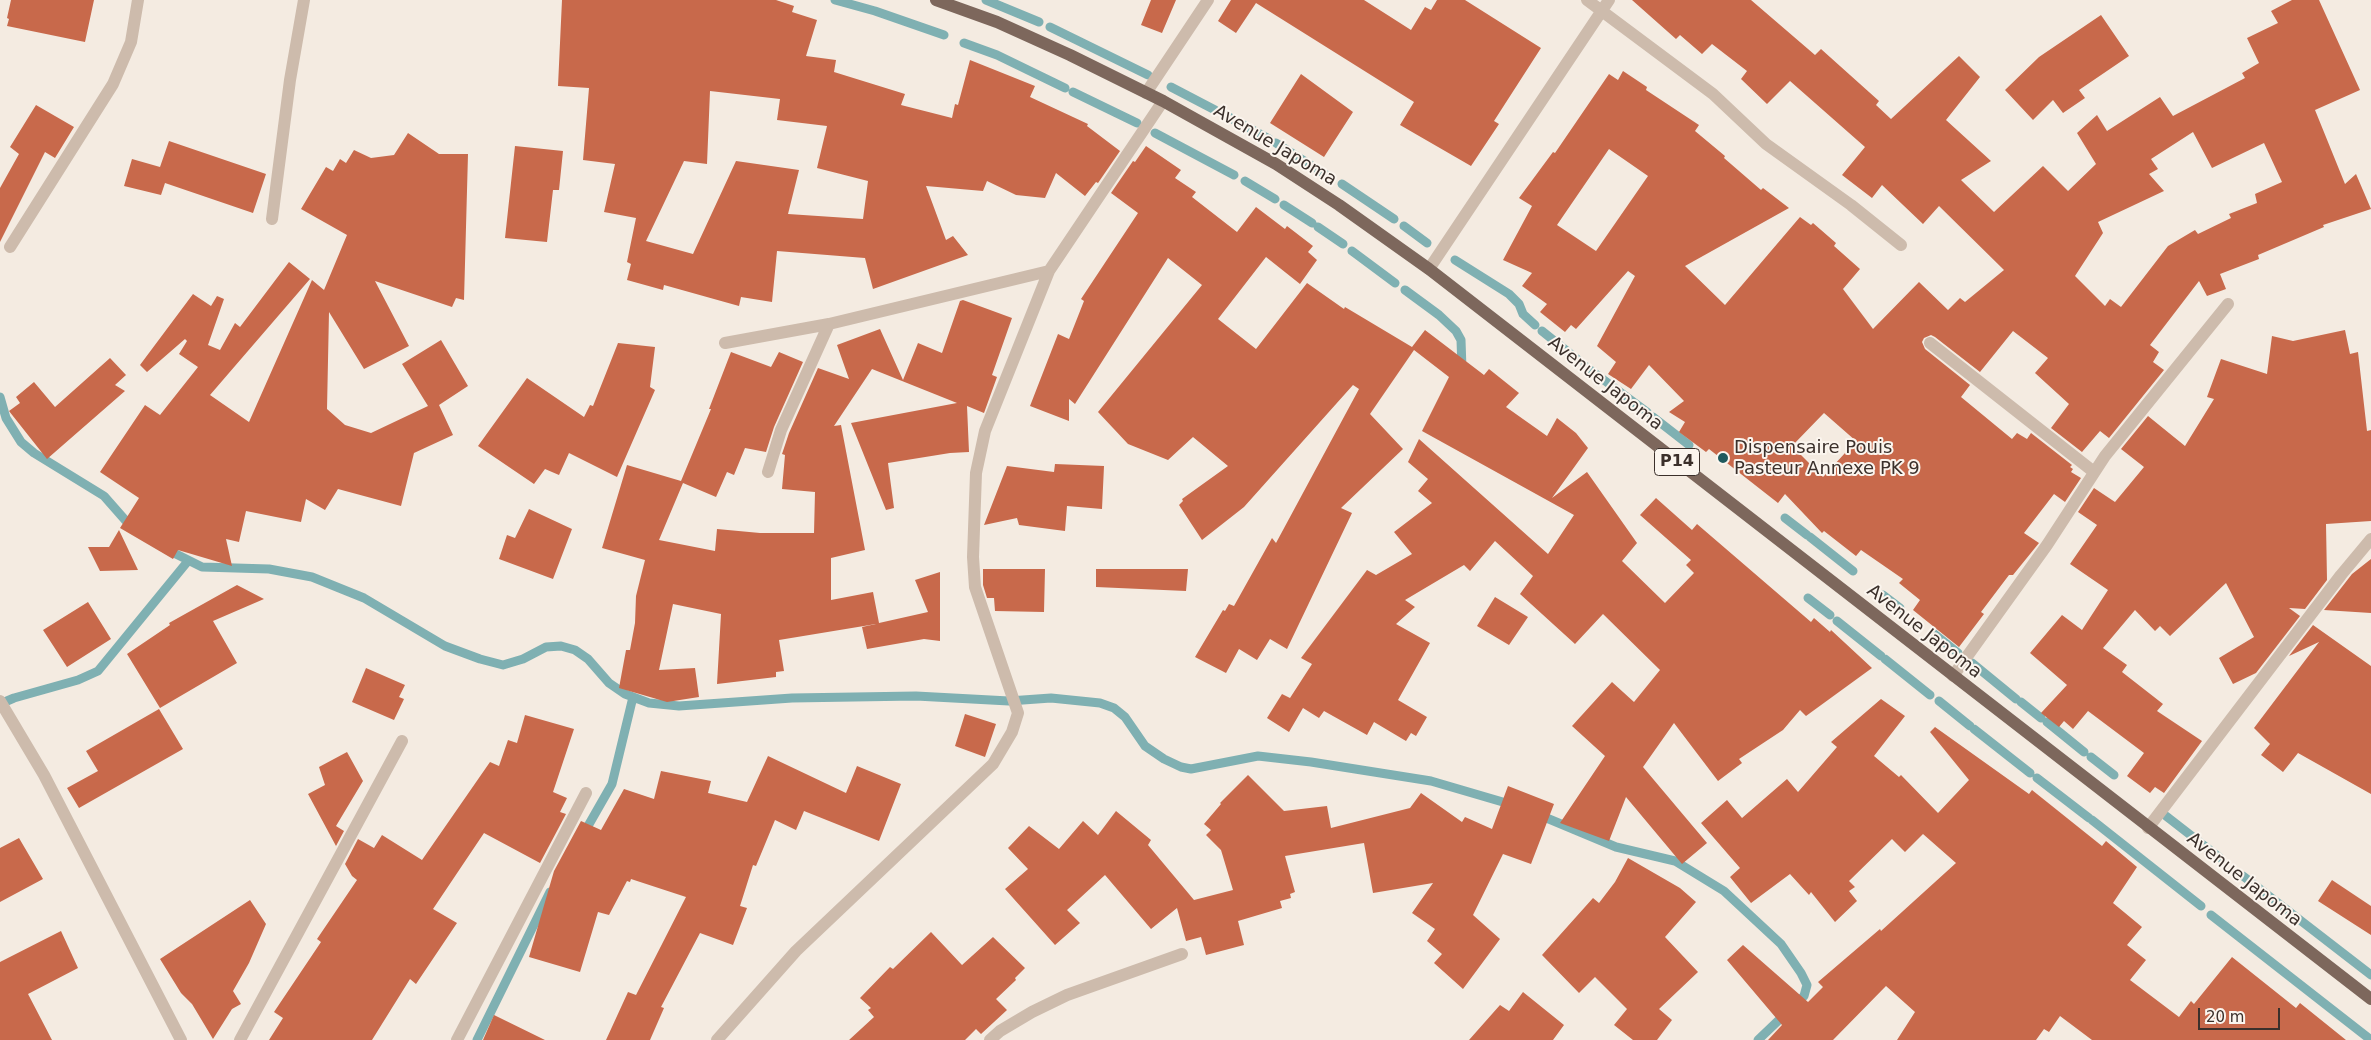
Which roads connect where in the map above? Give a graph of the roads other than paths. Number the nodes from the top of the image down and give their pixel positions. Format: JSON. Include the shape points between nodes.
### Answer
{"nodes":[{"id":1,"x":138,"y":0,"type":"edge"},
{"id":2,"x":304,"y":0,"type":"edge"},
{"id":3,"x":936,"y":0,"type":"edge"},
{"id":4,"x":1208,"y":0,"type":"edge"},
{"id":5,"x":1587,"y":0,"type":"edge"},
{"id":6,"x":1606,"y":5,"type":"edge"},
{"id":7,"x":1146,"y":93,"type":"junction"},
{"id":8,"x":1163,"y":102,"type":"junction"},
{"id":9,"x":272,"y":219,"type":"dead end"},
{"id":10,"x":1900,"y":245,"type":"dead end"},
{"id":11,"x":10,"y":247,"type":"dead end"},
{"id":12,"x":1429,"y":269,"type":"junction"},
{"id":13,"x":1049,"y":271,"type":"junction"},
{"id":14,"x":2228,"y":304,"type":"dead end"},
{"id":15,"x":829,"y":324,"type":"junction"},
{"id":16,"x":725,"y":343,"type":"dead end"},
{"id":17,"x":1930,"y":343,"type":"dead end"},
{"id":18,"x":768,"y":472,"type":"dead end"},
{"id":19,"x":2094,"y":472,"type":"junction"},
{"id":20,"x":2371,"y":539,"type":"edge"},
{"id":21,"x":1953,"y":676,"type":"junction"},
{"id":22,"x":0,"y":701,"type":"edge"},
{"id":23,"x":402,"y":741,"type":"dead end"},
{"id":24,"x":586,"y":793,"type":"dead end"},
{"id":25,"x":2148,"y":828,"type":"junction"},
{"id":26,"x":1182,"y":954,"type":"dead end"},
{"id":27,"x":2371,"y":999,"type":"edge"},
{"id":28,"x":181,"y":1040,"type":"edge"},
{"id":29,"x":240,"y":1040,"type":"edge"},
{"id":30,"x":457,"y":1040,"type":"edge"},
{"id":31,"x":717,"y":1040,"type":"edge"},
{"id":32,"x":990,"y":1040,"type":"edge"}],
"edges":[{"from":1,"to":11,"type":"street","via":[[131,42],[113,84]]},
{"from":2,"to":9,"type":"street"},
{"from":3,"to":7,"type":"main road","name":"Avenue Japoma","number":"P14","via":[[997,22]]},
{"from":4,"to":7,"type":"street"},
{"from":5,"to":6,"type":"street"},
{"from":6,"to":10,"type":"street","via":[[1653,51],[1713,94],[1766,144]]},
{"from":6,"to":12,"type":"street"},
{"from":7,"to":8,"type":"main road","name":"Avenue Japoma","number":"P14"},
{"from":8,"to":12,"type":"main road","name":"Avenue Japoma","number":"P14","via":[[1276,164]]},
{"from":8,"to":13,"type":"street"},
{"from":12,"to":21,"type":"main road","name":"Avenue Japoma","number":"P14"},
{"from":13,"to":15,"type":"street"},
{"from":13,"to":31,"type":"street","via":[[985,431],[976,473],[975,587],[1018,713],[1012,732],[993,764],[796,951]]},
{"from":14,"to":19,"type":"street"},
{"from":15,"to":16,"type":"street"},
{"from":15,"to":18,"type":"street","via":[[781,430]]},
{"from":17,"to":19,"type":"street"},
{"from":19,"to":21,"type":"street","via":[[2047,545]]},
{"from":20,"to":25,"type":"street"},
{"from":21,"to":25,"type":"main road","name":"Avenue Japoma","number":"P14"},
{"from":22,"to":28,"type":"street","via":[[44,775]]},
{"from":23,"to":29,"type":"street"},
{"from":24,"to":30,"type":"street"},
{"from":25,"to":27,"type":"main road","name":"Avenue Japoma","number":"P14"},
{"from":26,"to":32,"type":"street","via":[[1068,995],[1032,1012]]}]}
